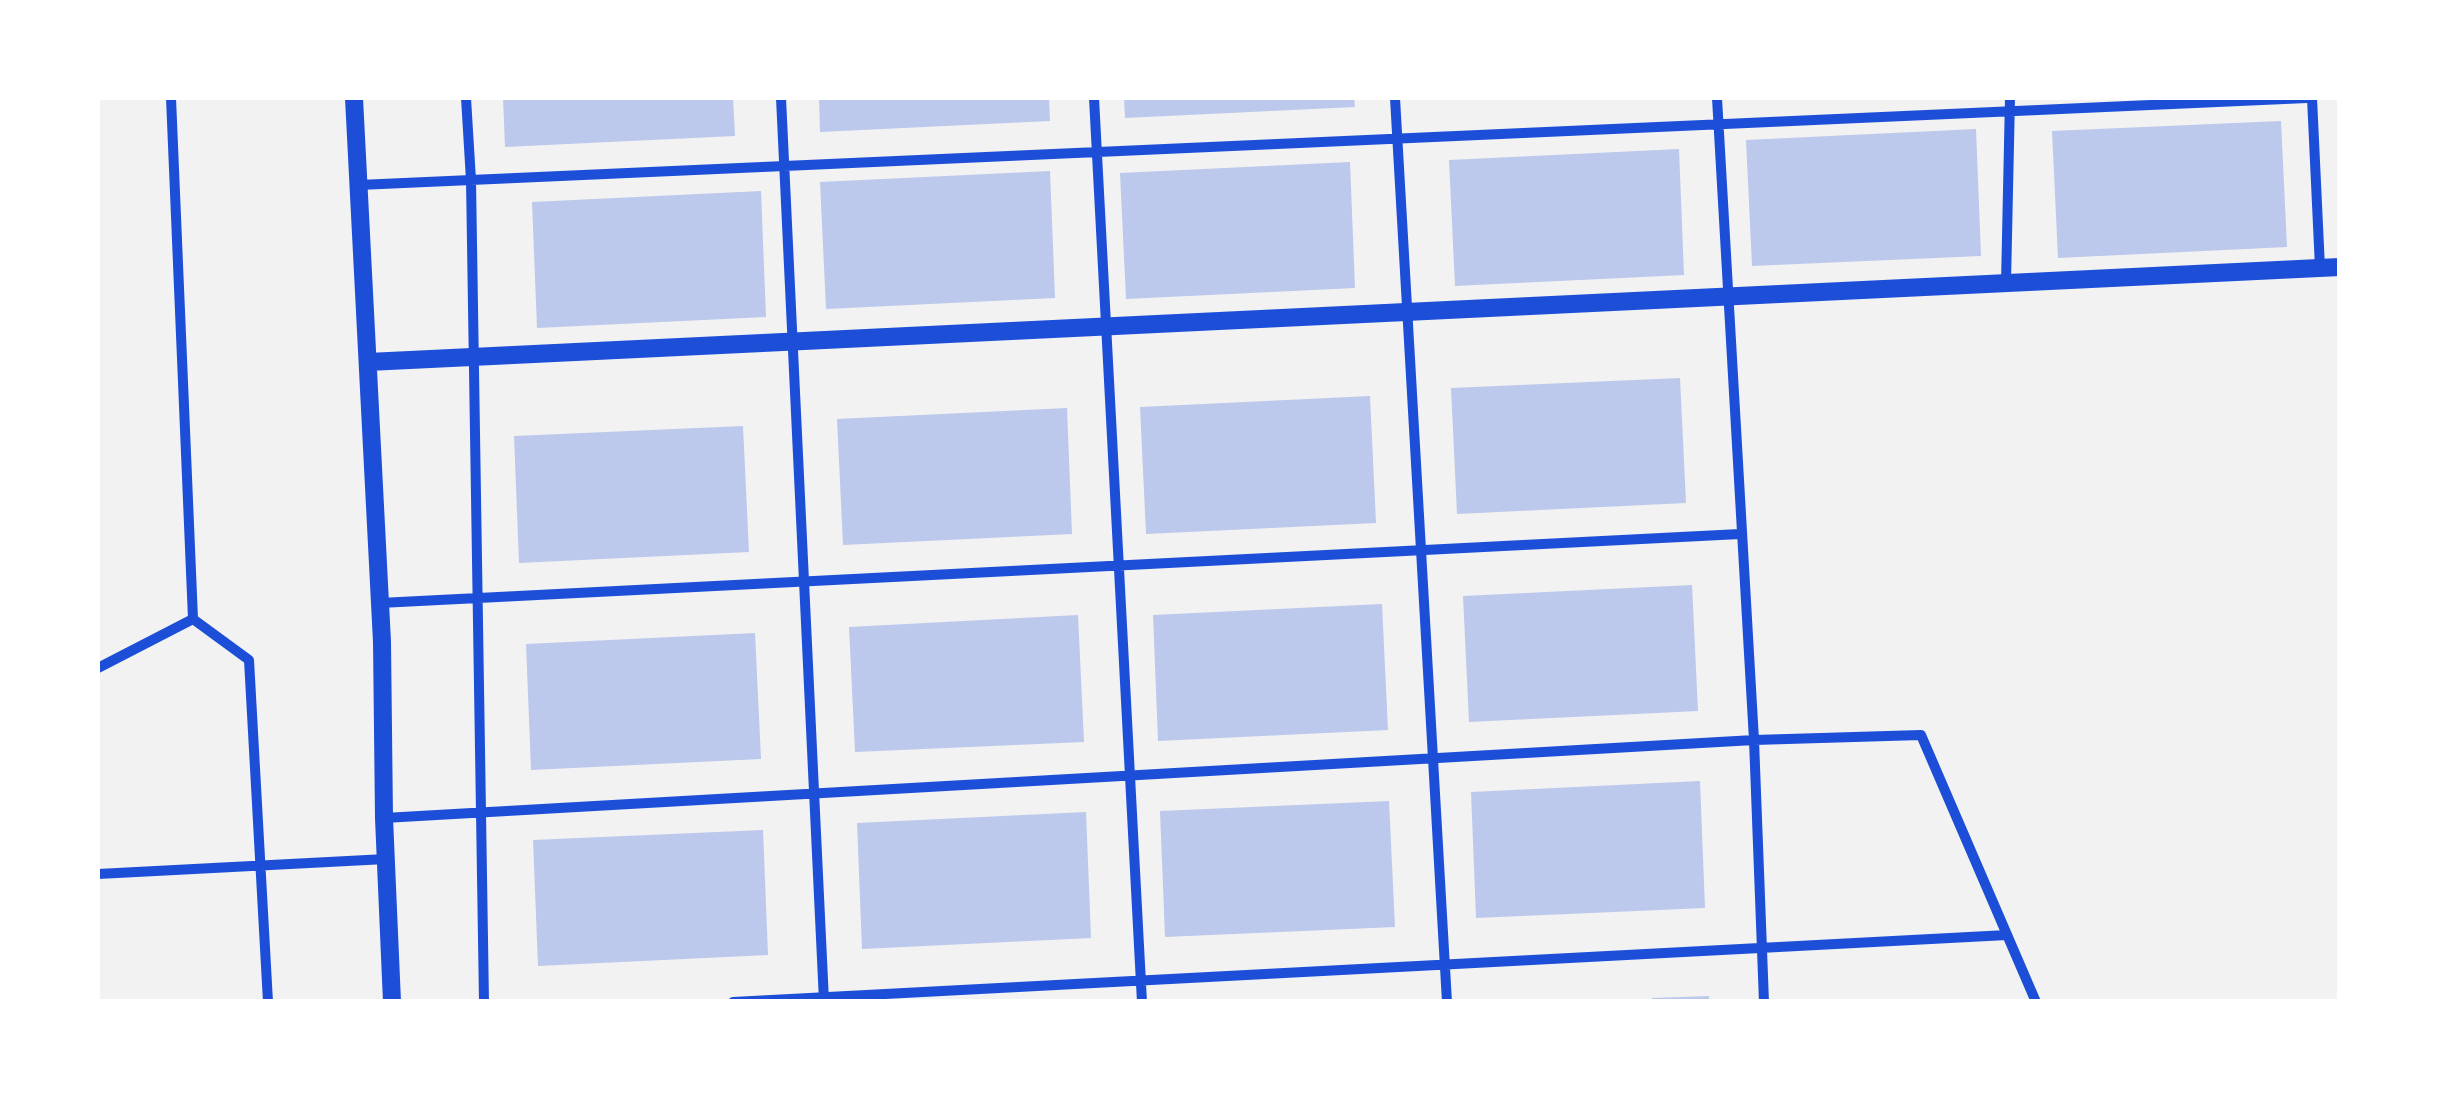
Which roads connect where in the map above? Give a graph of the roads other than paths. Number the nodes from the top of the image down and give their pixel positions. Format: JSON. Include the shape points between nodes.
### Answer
{"nodes":[{"id":1,"x":171,"y":98,"type":"edge"},
{"id":2,"x":354,"y":98,"type":"edge"},
{"id":3,"x":466,"y":98,"type":"edge"},
{"id":4,"x":781,"y":98,"type":"edge"},
{"id":5,"x":1094,"y":98,"type":"edge"},
{"id":6,"x":1395,"y":98,"type":"edge"},
{"id":7,"x":1718,"y":98,"type":"edge"},
{"id":8,"x":2010,"y":98,"type":"edge"},
{"id":9,"x":2310,"y":98,"type":"edge"},
{"id":10,"x":2010,"y":111,"type":"junction"},
{"id":11,"x":1719,"y":124,"type":"junction"},
{"id":12,"x":1397,"y":138,"type":"junction"},
{"id":13,"x":1096,"y":151,"type":"junction"},
{"id":14,"x":784,"y":166,"type":"junction"},
{"id":15,"x":470,"y":180,"type":"junction"},
{"id":16,"x":359,"y":185,"type":"junction"},
{"id":17,"x":2330,"y":268,"type":"edge"},
{"id":18,"x":2006,"y":283,"type":"junction"},
{"id":19,"x":1728,"y":297,"type":"junction"},
{"id":20,"x":1405,"y":312,"type":"junction"},
{"id":21,"x":1106,"y":327,"type":"junction"},
{"id":22,"x":793,"y":342,"type":"junction"},
{"id":23,"x":474,"y":358,"type":"junction"},
{"id":24,"x":368,"y":362,"type":"junction"},
{"id":25,"x":1740,"y":534,"type":"junction"},
{"id":26,"x":1420,"y":550,"type":"junction"},
{"id":27,"x":1119,"y":566,"type":"junction"},
{"id":28,"x":805,"y":582,"type":"junction"},
{"id":29,"x":478,"y":598,"type":"junction"},
{"id":30,"x":380,"y":603,"type":"junction"},
{"id":31,"x":193,"y":618,"type":"junction"},
{"id":32,"x":98,"y":668,"type":"edge"},
{"id":33,"x":1754,"y":740,"type":"junction"},
{"id":34,"x":1432,"y":758,"type":"junction"},
{"id":35,"x":1130,"y":775,"type":"junction"},
{"id":36,"x":814,"y":792,"type":"junction"},
{"id":37,"x":481,"y":812,"type":"junction"},
{"id":38,"x":384,"y":818,"type":"junction"},
{"id":39,"x":386,"y":859,"type":"junction"},
{"id":40,"x":261,"y":865,"type":"junction"},
{"id":41,"x":98,"y":874,"type":"edge"},
{"id":42,"x":2007,"y":934,"type":"junction"},
{"id":43,"x":1761,"y":947,"type":"junction"},
{"id":44,"x":1444,"y":964,"type":"junction"},
{"id":45,"x":1140,"y":980,"type":"junction"},
{"id":46,"x":824,"y":999,"type":"edge"},
{"id":47,"x":268,"y":1002,"type":"edge"},
{"id":48,"x":392,"y":1002,"type":"edge"},
{"id":49,"x":484,"y":1002,"type":"edge"},
{"id":50,"x":733,"y":1002,"type":"edge"},
{"id":51,"x":1142,"y":1002,"type":"edge"},
{"id":52,"x":1447,"y":1002,"type":"edge"},
{"id":53,"x":1764,"y":1002,"type":"edge"},
{"id":54,"x":2036,"y":1002,"type":"edge"}],
"edges":[{"from":1,"to":31,"type":"street"},
{"from":2,"to":16,"type":"street"},
{"from":3,"to":15,"type":"street"},
{"from":4,"to":14,"type":"street"},
{"from":5,"to":13,"type":"street"},
{"from":6,"to":12,"type":"street"},
{"from":7,"to":11,"type":"street"},
{"from":8,"to":10,"type":"street"},
{"from":9,"to":10,"type":"street"},
{"from":9,"to":17,"type":"street"},
{"from":10,"to":11,"type":"street"},
{"from":10,"to":18,"type":"street"},
{"from":11,"to":12,"type":"street"},
{"from":11,"to":19,"type":"street"},
{"from":12,"to":13,"type":"street"},
{"from":12,"to":20,"type":"street"},
{"from":13,"to":14,"type":"street"},
{"from":13,"to":21,"type":"street"},
{"from":14,"to":15,"type":"street"},
{"from":14,"to":22,"type":"street"},
{"from":15,"to":16,"type":"street"},
{"from":15,"to":23,"type":"street"},
{"from":16,"to":24,"type":"street"},
{"from":17,"to":18,"type":"street"},
{"from":18,"to":19,"type":"street"},
{"from":19,"to":20,"type":"street"},
{"from":19,"to":25,"type":"street"},
{"from":20,"to":21,"type":"street"},
{"from":20,"to":26,"type":"street"},
{"from":21,"to":22,"type":"street"},
{"from":21,"to":27,"type":"street"},
{"from":22,"to":23,"type":"street"},
{"from":22,"to":28,"type":"street"},
{"from":23,"to":24,"type":"street"},
{"from":23,"to":29,"type":"street"},
{"from":24,"to":30,"type":"street"},
{"from":25,"to":26,"type":"street"},
{"from":25,"to":33,"type":"street"},
{"from":26,"to":27,"type":"street"},
{"from":26,"to":34,"type":"street"},
{"from":27,"to":28,"type":"street"},
{"from":27,"to":35,"type":"street"},
{"from":28,"to":29,"type":"street"},
{"from":28,"to":36,"type":"street"},
{"from":29,"to":30,"type":"street"},
{"from":29,"to":37,"type":"street"},
{"from":30,"to":38,"type":"street"},
{"from":31,"to":32,"type":"street"},
{"from":31,"to":40,"type":"street","via":[[249,660]]},
{"from":33,"to":34,"type":"street"},
{"from":33,"to":42,"type":"street","via":[[1921,736]]},
{"from":33,"to":43,"type":"street"},
{"from":34,"to":35,"type":"street"},
{"from":34,"to":44,"type":"street"},
{"from":35,"to":36,"type":"street"},
{"from":35,"to":45,"type":"street"},
{"from":36,"to":37,"type":"street"},
{"from":36,"to":46,"type":"street"},
{"from":37,"to":38,"type":"street"},
{"from":37,"to":49,"type":"street"},
{"from":38,"to":39,"type":"street"},
{"from":39,"to":40,"type":"street"},
{"from":39,"to":48,"type":"street"},
{"from":40,"to":41,"type":"street"},
{"from":40,"to":47,"type":"street"},
{"from":42,"to":43,"type":"street"},
{"from":42,"to":54,"type":"street"},
{"from":43,"to":44,"type":"street"},
{"from":43,"to":53,"type":"street"},
{"from":44,"to":45,"type":"street"},
{"from":44,"to":52,"type":"street"},
{"from":45,"to":46,"type":"street"},
{"from":45,"to":51,"type":"street"},
{"from":46,"to":50,"type":"street"}]}
